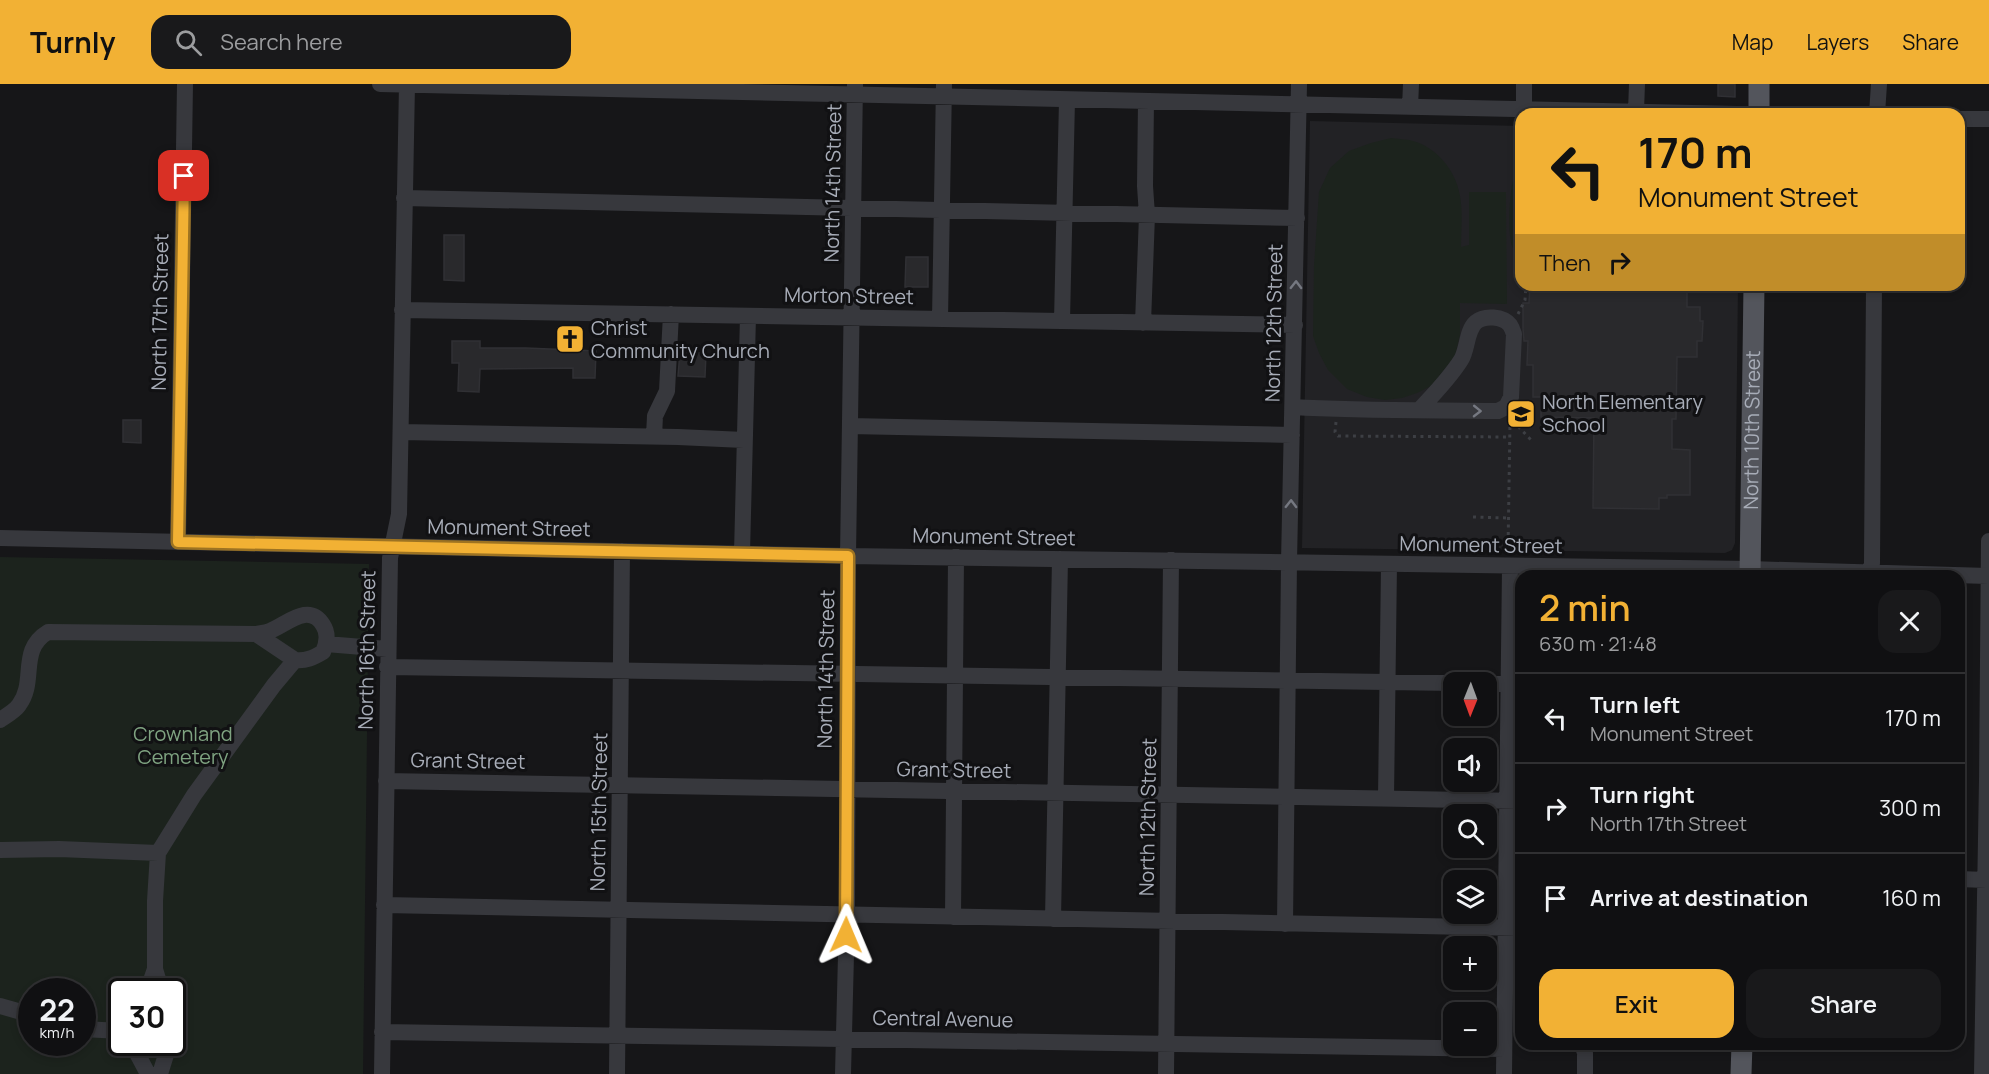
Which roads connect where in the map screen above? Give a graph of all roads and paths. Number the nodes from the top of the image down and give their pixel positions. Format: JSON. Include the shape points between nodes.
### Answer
{"nodes":[{"id":1,"x":185,"y":84,"type":"edge"},
{"id":2,"x":380,"y":84,"type":"edge"},
{"id":3,"x":407,"y":84,"type":"edge"},
{"id":4,"x":1299,"y":84,"type":"edge"},
{"id":5,"x":1411,"y":84,"type":"edge"},
{"id":6,"x":1524,"y":84,"type":"edge"},
{"id":7,"x":1637,"y":84,"type":"edge"},
{"id":8,"x":1759,"y":84,"type":"edge"},
{"id":9,"x":1879,"y":84,"type":"edge"},
{"id":10,"x":670,"y":88,"type":"edge"},
{"id":11,"x":855,"y":90,"type":"edge"},
{"id":12,"x":944,"y":91,"type":"edge"},
{"id":13,"x":1028,"y":92,"type":"edge"},
{"id":14,"x":1067,"y":100,"type":"junction"},
{"id":15,"x":1146,"y":101,"type":"junction"},
{"id":16,"x":1298,"y":104,"type":"junction"},
{"id":17,"x":1410,"y":107,"type":"junction"},
{"id":18,"x":1524,"y":108,"type":"edge"},
{"id":19,"x":1636,"y":108,"type":"edge"},
{"id":20,"x":1759,"y":108,"type":"edge"},
{"id":21,"x":1877,"y":108,"type":"edge"},
{"id":22,"x":1515,"y":110,"type":"edge"},
{"id":23,"x":1965,"y":119,"type":"edge"},
{"id":24,"x":1989,"y":119,"type":"edge"},
{"id":25,"x":404,"y":198,"type":"junction"},
{"id":26,"x":853,"y":208,"type":"junction"},
{"id":27,"x":942,"y":210,"type":"junction"},
{"id":28,"x":1064,"y":213,"type":"junction"},
{"id":29,"x":1147,"y":215,"type":"junction"},
{"id":30,"x":1297,"y":218,"type":"junction"},
{"id":31,"x":1526,"y":291,"type":"edge"},
{"id":32,"x":1754,"y":291,"type":"edge"},
{"id":33,"x":1874,"y":291,"type":"edge"},
{"id":34,"x":402,"y":310,"type":"junction"},
{"id":35,"x":670,"y":314,"type":"junction"},
{"id":36,"x":747,"y":316,"type":"junction"},
{"id":37,"x":852,"y":318,"type":"junction"},
{"id":38,"x":940,"y":319,"type":"junction"},
{"id":39,"x":1062,"y":321,"type":"junction"},
{"id":40,"x":1143,"y":323,"type":"junction"},
{"id":41,"x":1295,"y":325,"type":"junction"},
{"id":42,"x":1510,"y":326,"type":"junction"},
{"id":43,"x":1293,"y":407,"type":"junction"},
{"id":44,"x":1336,"y":408,"type":"junction"},
{"id":45,"x":1419,"y":410,"type":"junction"},
{"id":46,"x":850,"y":426,"type":"junction"},
{"id":47,"x":401,"y":432,"type":"junction"},
{"id":48,"x":1292,"y":435,"type":"junction"},
{"id":49,"x":654,"y":436,"type":"junction"},
{"id":50,"x":1510,"y":437,"type":"junction"},
{"id":51,"x":744,"y":440,"type":"junction"},
{"id":52,"x":1532,"y":441,"type":"dead end"},
{"id":53,"x":1473,"y":518,"type":"dead end"},
{"id":54,"x":1508,"y":518,"type":"junction"},
{"id":55,"x":0,"y":538,"type":"edge"},
{"id":56,"x":1989,"y":541,"type":"edge"},
{"id":57,"x":178,"y":542,"type":"junction"},
{"id":58,"x":392,"y":547,"type":"junction"},
{"id":59,"x":622,"y":551,"type":"junction"},
{"id":60,"x":742,"y":553,"type":"junction"},
{"id":61,"x":848,"y":556,"type":"junction"},
{"id":62,"x":956,"y":557,"type":"junction"},
{"id":63,"x":1060,"y":559,"type":"junction"},
{"id":64,"x":1171,"y":560,"type":"junction"},
{"id":65,"x":1289,"y":562,"type":"junction"},
{"id":66,"x":1389,"y":564,"type":"junction"},
{"id":67,"x":1510,"y":567,"type":"junction"},
{"id":68,"x":1581,"y":570,"type":"edge"},
{"id":69,"x":1750,"y":570,"type":"edge"},
{"id":70,"x":1870,"y":570,"type":"edge"},
{"id":71,"x":1965,"y":576,"type":"edge"},
{"id":72,"x":1988,"y":576,"type":"edge"},
{"id":73,"x":256,"y":634,"type":"junction"},
{"id":74,"x":326,"y":644,"type":"junction"},
{"id":75,"x":387,"y":649,"type":"junction"},
{"id":76,"x":295,"y":660,"type":"junction"},
{"id":77,"x":387,"y":667,"type":"junction"},
{"id":78,"x":621,"y":671,"type":"junction"},
{"id":79,"x":847,"y":674,"type":"junction"},
{"id":80,"x":955,"y":676,"type":"junction"},
{"id":81,"x":1058,"y":677,"type":"junction"},
{"id":82,"x":1170,"y":679,"type":"junction"},
{"id":83,"x":1288,"y":681,"type":"junction"},
{"id":84,"x":1387,"y":682,"type":"junction"},
{"id":85,"x":1443,"y":683,"type":"edge"},
{"id":86,"x":1497,"y":684,"type":"edge"},
{"id":87,"x":1515,"y":684,"type":"edge"},
{"id":88,"x":0,"y":720,"type":"edge"},
{"id":89,"x":386,"y":781,"type":"junction"},
{"id":90,"x":620,"y":785,"type":"junction"},
{"id":91,"x":846,"y":789,"type":"junction"},
{"id":92,"x":954,"y":791,"type":"junction"},
{"id":93,"x":1055,"y":793,"type":"junction"},
{"id":94,"x":1169,"y":795,"type":"junction"},
{"id":95,"x":1287,"y":797,"type":"junction"},
{"id":96,"x":1386,"y":798,"type":"junction"},
{"id":97,"x":1514,"y":801,"type":"edge"},
{"id":98,"x":0,"y":850,"type":"edge"},
{"id":99,"x":158,"y":853,"type":"junction"},
{"id":100,"x":1965,"y":879,"type":"edge"},
{"id":101,"x":1986,"y":880,"type":"junction"},
{"id":102,"x":384,"y":905,"type":"junction"},
{"id":103,"x":619,"y":910,"type":"junction"},
{"id":104,"x":847,"y":915,"type":"junction"},
{"id":105,"x":953,"y":917,"type":"junction"},
{"id":106,"x":1053,"y":919,"type":"junction"},
{"id":107,"x":1168,"y":921,"type":"junction"},
{"id":108,"x":1285,"y":924,"type":"junction"},
{"id":109,"x":1513,"y":928,"type":"edge"},
{"id":110,"x":1513,"y":964,"type":"edge"},
{"id":111,"x":155,"y":969,"type":"junction"},
{"id":112,"x":152,"y":978,"type":"edge"},
{"id":113,"x":158,"y":978,"type":"edge"},
{"id":114,"x":0,"y":1006,"type":"edge"},
{"id":115,"x":18,"y":1011,"type":"edge"},
{"id":116,"x":382,"y":1032,"type":"junction"},
{"id":117,"x":618,"y":1035,"type":"junction"},
{"id":118,"x":843,"y":1039,"type":"junction"},
{"id":119,"x":1166,"y":1044,"type":"junction"},
{"id":120,"x":1504,"y":1049,"type":"junction"},
{"id":121,"x":1584,"y":1050,"type":"edge"},
{"id":122,"x":1742,"y":1050,"type":"edge"},
{"id":123,"x":138,"y":1056,"type":"edge"},
{"id":124,"x":166,"y":1056,"type":"edge"},
{"id":125,"x":148,"y":1074,"type":"edge"},
{"id":126,"x":160,"y":1074,"type":"edge"},
{"id":127,"x":382,"y":1074,"type":"edge"},
{"id":128,"x":617,"y":1074,"type":"edge"},
{"id":129,"x":843,"y":1074,"type":"edge"},
{"id":130,"x":1166,"y":1074,"type":"edge"},
{"id":131,"x":1504,"y":1074,"type":"edge"},
{"id":132,"x":1585,"y":1074,"type":"edge"},
{"id":133,"x":1741,"y":1074,"type":"edge"},
{"id":134,"x":1982,"y":1074,"type":"edge"}],
"edges":[{"from":1,"to":57,"type":"street","name":"North 17th Street"},
{"from":2,"to":3,"type":"street"},
{"from":3,"to":10,"type":"street"},
{"from":3,"to":25,"type":"street","name":"North 16th Street"},
{"from":4,"to":16,"type":"street","name":"North 12th Street"},
{"from":5,"to":17,"type":"street"},
{"from":6,"to":18,"type":"street"},
{"from":7,"to":19,"type":"street"},
{"from":8,"to":20,"type":"main road"},
{"from":9,"to":21,"type":"street"},
{"from":10,"to":11,"type":"street"},
{"from":11,"to":12,"type":"street"},
{"from":11,"to":26,"type":"street","name":"North 14th Street"},
{"from":12,"to":13,"type":"street"},
{"from":12,"to":27,"type":"street"},
{"from":13,"to":14,"type":"street"},
{"from":14,"to":15,"type":"street"},
{"from":14,"to":28,"type":"street"},
{"from":15,"to":16,"type":"street"},
{"from":15,"to":29,"type":"street"},
{"from":16,"to":17,"type":"street"},
{"from":16,"to":30,"type":"street","name":"North 12th Street"},
{"from":17,"to":22,"type":"street"},
{"from":23,"to":24,"type":"street"},
{"from":25,"to":26,"type":"street"},
{"from":25,"to":34,"type":"street","name":"North 16th Street"},
{"from":26,"to":27,"type":"street"},
{"from":26,"to":37,"type":"street","name":"North 14th Street"},
{"from":27,"to":28,"type":"street"},
{"from":27,"to":38,"type":"street"},
{"from":28,"to":29,"type":"street"},
{"from":28,"to":39,"type":"street"},
{"from":29,"to":30,"type":"street"},
{"from":29,"to":40,"type":"street"},
{"from":41,"to":30,"type":"street","name":"North 12th Street","one_way":true},
{"from":31,"to":42,"type":"path","via":[[1521,310]]},
{"from":32,"to":69,"type":"main road","name":"North 10th Street"},
{"from":33,"to":70,"type":"street"},
{"from":34,"to":35,"type":"street","name":"Morton Street"},
{"from":34,"to":47,"type":"street","name":"North 16th Street"},
{"from":35,"to":36,"type":"street","name":"Morton Street"},
{"from":35,"to":49,"type":"street","via":[[667,391],[655,416]]},
{"from":36,"to":37,"type":"street","name":"Morton Street"},
{"from":36,"to":51,"type":"street"},
{"from":37,"to":38,"type":"street","name":"Morton Street"},
{"from":37,"to":46,"type":"street","name":"North 14th Street"},
{"from":38,"to":39,"type":"street","name":"Morton Street"},
{"from":39,"to":40,"type":"street","name":"Morton Street"},
{"from":40,"to":41,"type":"street","name":"Morton Street"},
{"from":41,"to":43,"type":"street","name":"North 12th Street"},
{"from":42,"to":45,"type":"street","via":[[1494,317],[1478,320],[1471,328],[1463,357]]},
{"from":45,"to":42,"type":"street","one_way":true,"via":[[1498,411],[1506,407],[1511,397],[1514,334]]},
{"from":43,"to":44,"type":"street"},
{"from":43,"to":48,"type":"street","name":"North 12th Street"},
{"from":44,"to":45,"type":"street"},
{"from":44,"to":50,"type":"path","via":[[1338,436]]},
{"from":46,"to":48,"type":"street"},
{"from":46,"to":61,"type":"street","name":"North 14th Street"},
{"from":47,"to":49,"type":"street"},
{"from":47,"to":58,"type":"street","name":"North 16th Street","via":[[399,514]]},
{"from":65,"to":48,"type":"street","name":"North 12th Street","one_way":true},
{"from":49,"to":51,"type":"street"},
{"from":50,"to":52,"type":"path","via":[[1510,418]]},
{"from":50,"to":54,"type":"path"},
{"from":51,"to":60,"type":"street"},
{"from":53,"to":54,"type":"path"},
{"from":54,"to":67,"type":"path"},
{"from":55,"to":57,"type":"street","name":"Monument Street"},
{"from":56,"to":72,"type":"street"},
{"from":57,"to":58,"type":"street","name":"Monument Street"},
{"from":58,"to":59,"type":"street","name":"Monument Street"},
{"from":58,"to":75,"type":"street","name":"North 16th Street"},
{"from":59,"to":60,"type":"street","name":"Monument Street"},
{"from":59,"to":78,"type":"street","name":"North 15th Street"},
{"from":60,"to":61,"type":"street","name":"Monument Street"},
{"from":61,"to":62,"type":"street","name":"Monument Street"},
{"from":61,"to":79,"type":"street","name":"North 14th Street"},
{"from":62,"to":63,"type":"street","name":"Monument Street"},
{"from":62,"to":80,"type":"street"},
{"from":63,"to":64,"type":"street","name":"Monument Street"},
{"from":63,"to":81,"type":"street"},
{"from":64,"to":65,"type":"street","name":"Monument Street"},
{"from":64,"to":82,"type":"street","name":"North 12th Street"},
{"from":65,"to":66,"type":"street","name":"Monument Street"},
{"from":65,"to":83,"type":"street","name":"North 12th Street"},
{"from":66,"to":67,"type":"street","name":"Monument Street"},
{"from":66,"to":84,"type":"street"},
{"from":67,"to":68,"type":"street","name":"Monument Street"},
{"from":67,"to":87,"type":"street"},
{"from":71,"to":72,"type":"street","name":"Monument Street"},
{"from":72,"to":101,"type":"street"},
{"from":73,"to":74,"type":"street","via":[[308,614],[322,623]]},
{"from":73,"to":76,"type":"street"},
{"from":73,"to":88,"type":"street","via":[[48,632],[32,647],[19,706]]},
{"from":74,"to":75,"type":"street"},
{"from":74,"to":76,"type":"street","via":[[323,652],[309,660]]},
{"from":75,"to":77,"type":"street","name":"North 16th Street"},
{"from":76,"to":99,"type":"street","via":[[199,787]]},
{"from":77,"to":78,"type":"street"},
{"from":77,"to":89,"type":"street","name":"North 16th Street"},
{"from":78,"to":79,"type":"street"},
{"from":78,"to":90,"type":"street","name":"North 15th Street"},
{"from":79,"to":80,"type":"street"},
{"from":79,"to":91,"type":"street","name":"North 14th Street"},
{"from":80,"to":81,"type":"street"},
{"from":80,"to":92,"type":"street"},
{"from":81,"to":82,"type":"street"},
{"from":81,"to":93,"type":"street"},
{"from":82,"to":83,"type":"street"},
{"from":82,"to":94,"type":"street","name":"North 12th Street"},
{"from":83,"to":84,"type":"street"},
{"from":83,"to":95,"type":"street","name":"North 12th Street"},
{"from":84,"to":85,"type":"street"},
{"from":84,"to":96,"type":"street"},
{"from":86,"to":87,"type":"street"},
{"from":87,"to":97,"type":"street"},
{"from":89,"to":90,"type":"street","name":"Grant Street"},
{"from":89,"to":102,"type":"street","name":"North 16th Street"},
{"from":90,"to":91,"type":"street","name":"Grant Street"},
{"from":90,"to":103,"type":"street","name":"North 15th Street"},
{"from":91,"to":92,"type":"street","name":"Grant Street"},
{"from":91,"to":104,"type":"street","name":"North 14th Street"},
{"from":92,"to":93,"type":"street","name":"Grant Street"},
{"from":92,"to":105,"type":"street"},
{"from":93,"to":94,"type":"street","name":"Grant Street"},
{"from":93,"to":106,"type":"street"},
{"from":94,"to":95,"type":"street","name":"Grant Street"},
{"from":94,"to":107,"type":"street","name":"North 12th Street"},
{"from":95,"to":96,"type":"street","name":"Grant Street"},
{"from":95,"to":108,"type":"street","name":"North 12th Street"},
{"from":96,"to":97,"type":"street","name":"Grant Street"},
{"from":97,"to":109,"type":"street"},
{"from":98,"to":99,"type":"street"},
{"from":99,"to":111,"type":"street"},
{"from":100,"to":101,"type":"street"},
{"from":101,"to":134,"type":"street"},
{"from":102,"to":103,"type":"street"},
{"from":102,"to":116,"type":"street","name":"North 16th Street"},
{"from":103,"to":104,"type":"street"},
{"from":103,"to":117,"type":"street","name":"North 15th Street"},
{"from":104,"to":105,"type":"street"},
{"from":104,"to":118,"type":"street","name":"North 14th Street"},
{"from":105,"to":106,"type":"street"},
{"from":106,"to":107,"type":"street"},
{"from":107,"to":108,"type":"street"},
{"from":107,"to":119,"type":"street","name":"North 12th Street"},
{"from":108,"to":109,"type":"street"},
{"from":109,"to":110,"type":"street"},
{"from":110,"to":120,"type":"street"},
{"from":111,"to":112,"type":"street"},
{"from":111,"to":113,"type":"street"},
{"from":114,"to":115,"type":"street"},
{"from":116,"to":117,"type":"street","name":"Central Avenue"},
{"from":116,"to":127,"type":"street","name":"North 16th Street"},
{"from":117,"to":118,"type":"street","name":"Central Avenue"},
{"from":117,"to":128,"type":"street","name":"North 15th Street"},
{"from":118,"to":119,"type":"street","name":"Central Avenue"},
{"from":118,"to":129,"type":"street","name":"North 14th Street"},
{"from":119,"to":120,"type":"street","name":"Central Avenue"},
{"from":119,"to":130,"type":"street","name":"North 12th Street"},
{"from":120,"to":131,"type":"street"},
{"from":121,"to":132,"type":"street"},
{"from":122,"to":133,"type":"main road"},
{"from":123,"to":125,"type":"street"},
{"from":124,"to":126,"type":"street"}]}
